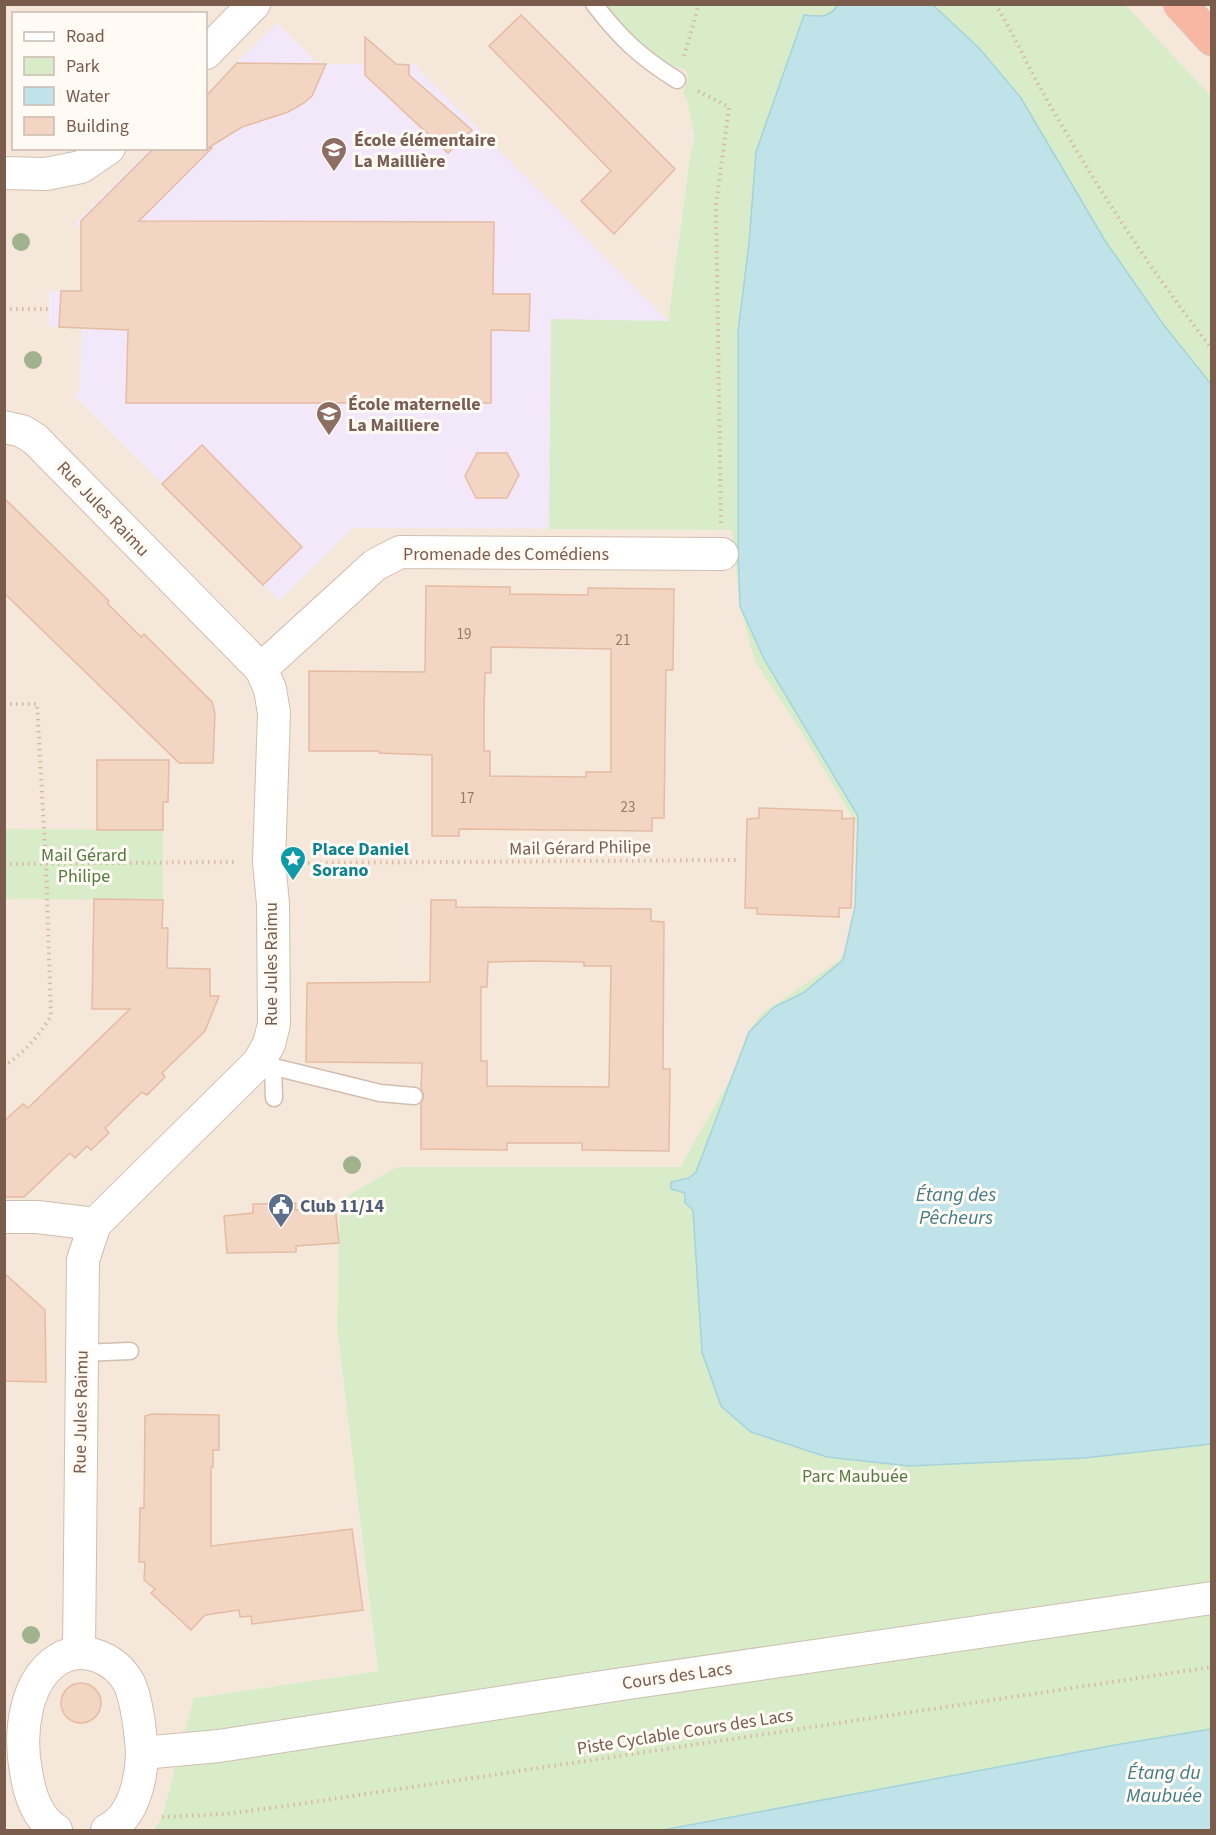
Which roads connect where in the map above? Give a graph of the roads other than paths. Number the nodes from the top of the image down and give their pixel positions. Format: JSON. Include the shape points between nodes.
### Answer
{"nodes":[{"id":1,"x":254,"y":4,"type":"edge"},
{"id":2,"x":594,"y":4,"type":"edge"},
{"id":3,"x":1180,"y":4,"type":"edge"},
{"id":4,"x":1212,"y":39,"type":"edge"},
{"id":5,"x":207,"y":52,"type":"edge"},
{"id":6,"x":677,"y":80,"type":"road end"},
{"id":7,"x":106,"y":150,"type":"edge"},
{"id":8,"x":4,"y":173,"type":"edge"},
{"id":9,"x":4,"y":427,"type":"edge"},
{"id":10,"x":722,"y":554,"type":"road end"},
{"id":11,"x":261,"y":669,"type":"junction"},
{"id":12,"x":266,"y":1065,"type":"junction"},
{"id":13,"x":414,"y":1096,"type":"dead end"},
{"id":14,"x":274,"y":1098,"type":"dead end"},
{"id":15,"x":4,"y":1217,"type":"edge"},
{"id":16,"x":95,"y":1224,"type":"junction"},
{"id":17,"x":130,"y":1351,"type":"dead end"},
{"id":18,"x":82,"y":1353,"type":"junction"},
{"id":19,"x":1212,"y":1598,"type":"edge"},
{"id":20,"x":79,"y":1653,"type":"junction"},
{"id":21,"x":14,"y":1752,"type":"edge"},
{"id":22,"x":142,"y":1753,"type":"junction"},
{"id":23,"x":56,"y":1830,"type":"edge"},
{"id":24,"x":107,"y":1830,"type":"edge"}],
"edges":[{"from":1,"to":5,"type":"street"},
{"from":2,"to":6,"type":"lane","via":[[646,61]]},
{"from":3,"to":4,"type":"highway"},
{"from":7,"to":8,"type":"street","via":[[81,167],[46,174]]},
{"from":9,"to":11,"type":"street","name":"Rue Jules Raimu","via":[[35,439]]},
{"from":10,"to":11,"type":"street","name":"Promenade des Comédiens","via":[[400,552],[375,565]]},
{"from":11,"to":12,"type":"street","name":"Rue Jules Raimu","via":[[274,713],[269,862],[274,1024]]},
{"from":12,"to":13,"type":"lane","via":[[380,1093]]},
{"from":12,"to":14,"type":"lane"},
{"from":12,"to":16,"type":"street","name":"Rue Jules Raimu"},
{"from":15,"to":16,"type":"street"},
{"from":16,"to":18,"type":"street","name":"Rue Jules Raimu","via":[[83,1260]]},
{"from":17,"to":18,"type":"lane"},
{"from":18,"to":20,"type":"street","name":"Rue Jules Raimu"},
{"from":19,"to":22,"type":"street","name":"Cours des Lacs","via":[[219,1746]]},
{"from":20,"to":21,"type":"street","via":[[60,1658],[37,1683]]},
{"from":20,"to":22,"type":"street","via":[[93,1653],[105,1659],[129,1683]]},
{"from":21,"to":23,"type":"street","via":[[32,1795],[49,1826]]},
{"from":22,"to":24,"type":"street","via":[[135,1795],[126,1813]]}]}
